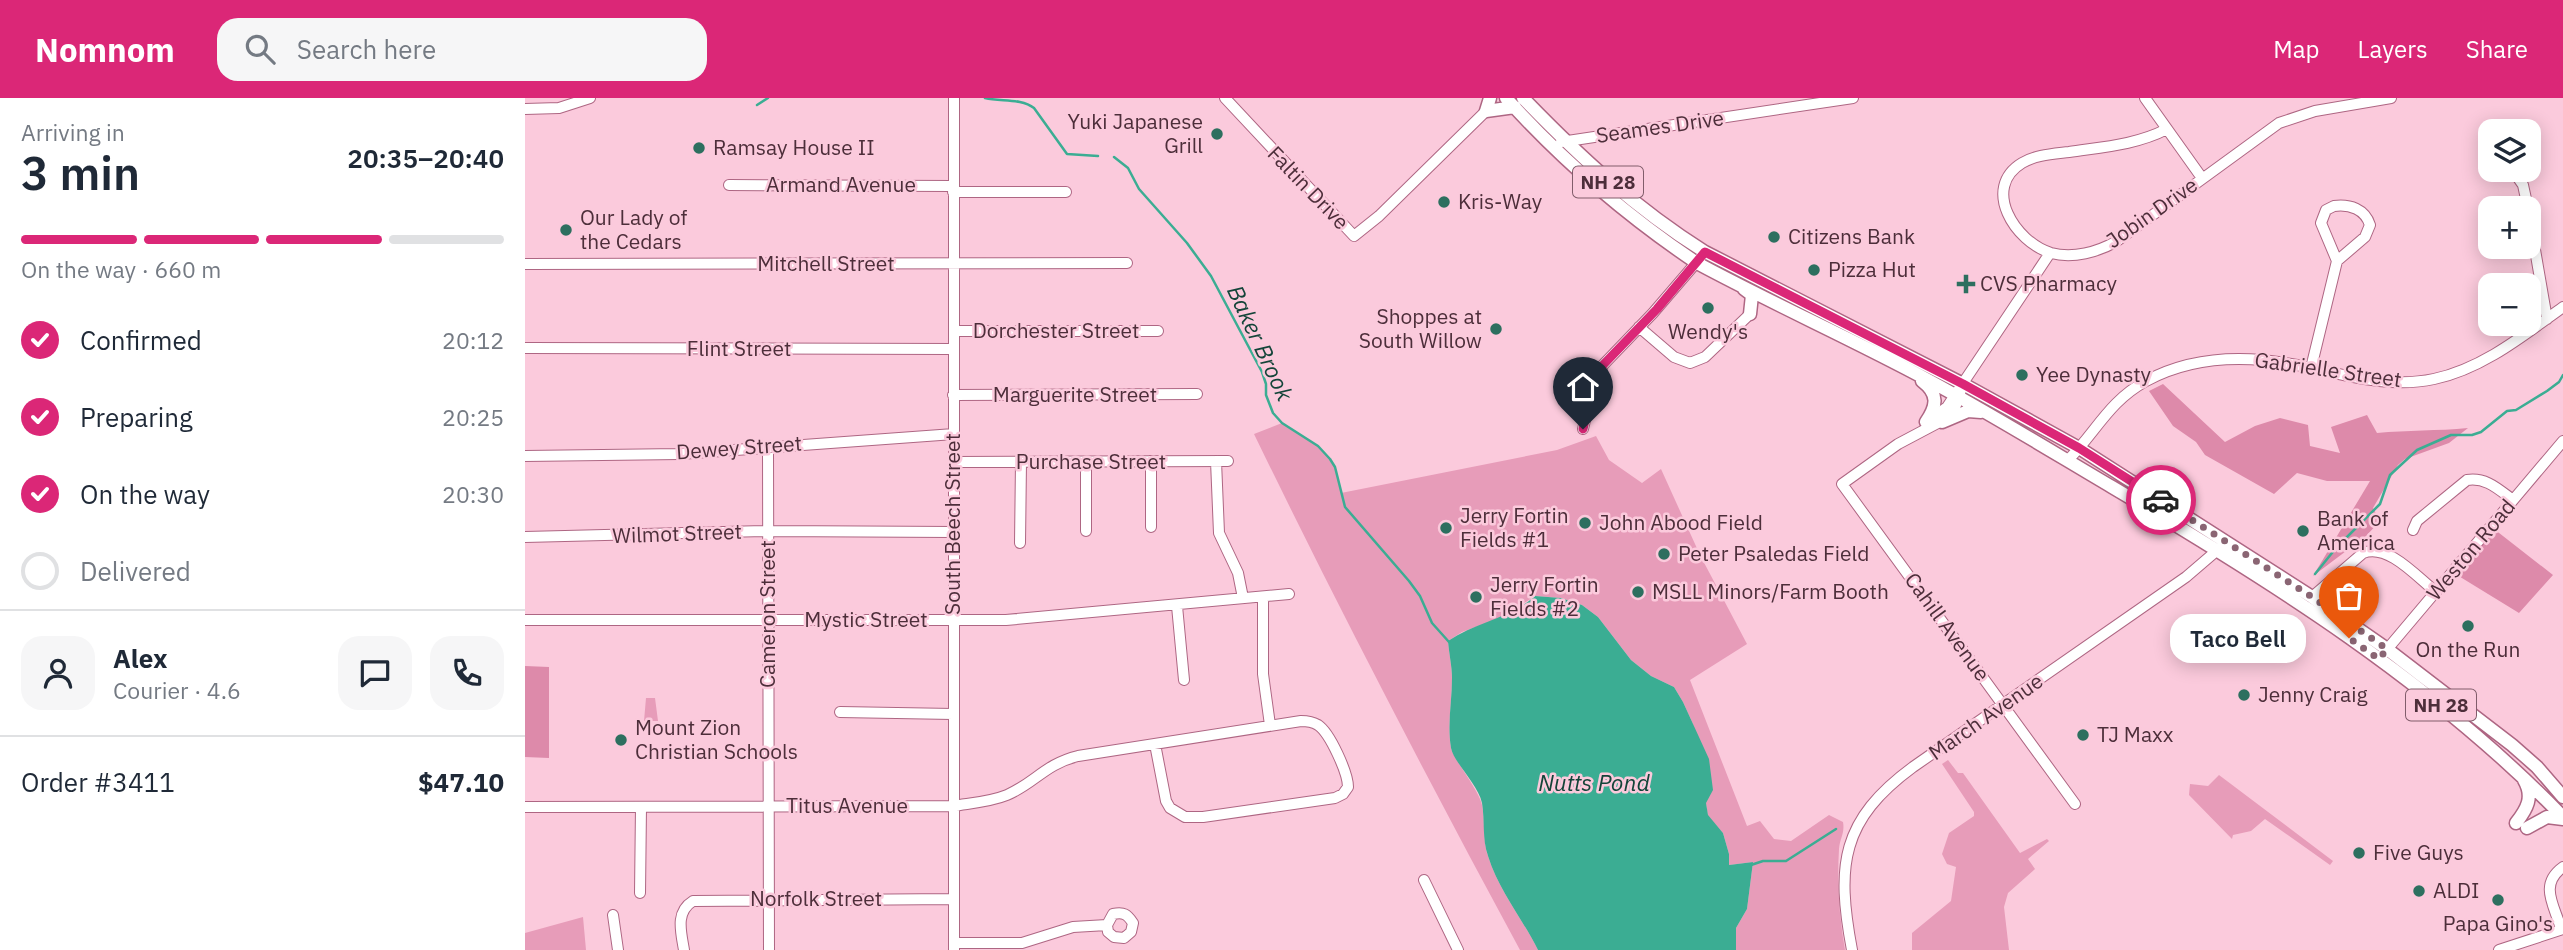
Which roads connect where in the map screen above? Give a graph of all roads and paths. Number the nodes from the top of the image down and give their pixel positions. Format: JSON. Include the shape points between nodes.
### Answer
{"nodes":[{"id":1,"x":590,"y":98,"type":"edge"},
{"id":2,"x":954,"y":98,"type":"edge"},
{"id":3,"x":1225,"y":98,"type":"edge"},
{"id":4,"x":1853,"y":98,"type":"edge"},
{"id":5,"x":2145,"y":98,"type":"edge"},
{"id":6,"x":2391,"y":98,"type":"edge"},
{"id":7,"x":1515,"y":101,"type":"edge"},
{"id":8,"x":1488,"y":104,"type":"edge"},
{"id":9,"x":525,"y":109,"type":"edge"},
{"id":10,"x":2167,"y":129,"type":"junction"},
{"id":11,"x":1565,"y":141,"type":"junction"},
{"id":12,"x":1550,"y":144,"type":"junction"},
{"id":13,"x":2202,"y":177,"type":"junction"},
{"id":14,"x":729,"y":185,"type":"dead end"},
{"id":15,"x":953,"y":189,"type":"junction"},
{"id":16,"x":1066,"y":192,"type":"dead end"},
{"id":17,"x":2050,"y":253,"type":"junction"},
{"id":18,"x":1701,"y":257,"type":"junction"},
{"id":19,"x":2537,"y":259,"type":"edge"},
{"id":20,"x":2337,"y":261,"type":"junction"},
{"id":21,"x":953,"y":263,"type":"junction"},
{"id":22,"x":1127,"y":263,"type":"dead end"},
{"id":23,"x":525,"y":264,"type":"edge"},
{"id":24,"x":1741,"y":286,"type":"junction"},
{"id":25,"x":1766,"y":299,"type":"junction"},
{"id":26,"x":2563,"y":307,"type":"edge"},
{"id":27,"x":1750,"y":314,"type":"junction"},
{"id":28,"x":2547,"y":318,"type":"junction"},
{"id":29,"x":1639,"y":327,"type":"junction"},
{"id":30,"x":954,"y":331,"type":"junction"},
{"id":31,"x":1158,"y":331,"type":"dead end"},
{"id":32,"x":525,"y":348,"type":"edge"},
{"id":33,"x":954,"y":349,"type":"junction"},
{"id":34,"x":1898,"y":365,"type":"junction"},
{"id":35,"x":2311,"y":368,"type":"junction"},
{"id":36,"x":1963,"y":384,"type":"junction"},
{"id":37,"x":1196,"y":394,"type":"dead end"},
{"id":38,"x":953,"y":395,"type":"junction"},
{"id":39,"x":1957,"y":396,"type":"junction"},
{"id":40,"x":1994,"y":417,"type":"junction"},
{"id":41,"x":1926,"y":422,"type":"junction"},
{"id":42,"x":1942,"y":422,"type":"junction"},
{"id":43,"x":1583,"y":429,"type":"dead end"},
{"id":44,"x":954,"y":434,"type":"junction"},
{"id":45,"x":2563,"y":441,"type":"edge"},
{"id":46,"x":1898,"y":444,"type":"junction"},
{"id":47,"x":768,"y":446,"type":"junction"},
{"id":48,"x":2079,"y":448,"type":"junction"},
{"id":49,"x":525,"y":456,"type":"edge"},
{"id":50,"x":2068,"y":460,"type":"junction"},
{"id":51,"x":1151,"y":461,"type":"junction"},
{"id":52,"x":1216,"y":461,"type":"junction"},
{"id":53,"x":1228,"y":461,"type":"dead end"},
{"id":54,"x":954,"y":462,"type":"junction"},
{"id":55,"x":1021,"y":462,"type":"junction"},
{"id":56,"x":1086,"y":462,"type":"junction"},
{"id":57,"x":2512,"y":500,"type":"junction"},
{"id":58,"x":1151,"y":527,"type":"dead end"},
{"id":59,"x":2413,"y":530,"type":"dead end"},
{"id":60,"x":768,"y":531,"type":"junction"},
{"id":61,"x":1086,"y":531,"type":"dead end"},
{"id":62,"x":954,"y":532,"type":"junction"},
{"id":63,"x":525,"y":537,"type":"edge"},
{"id":64,"x":1020,"y":543,"type":"dead end"},
{"id":65,"x":2223,"y":546,"type":"junction"},
{"id":66,"x":2436,"y":592,"type":"junction"},
{"id":67,"x":1289,"y":594,"type":"dead end"},
{"id":68,"x":1263,"y":597,"type":"junction"},
{"id":69,"x":2312,"y":597,"type":"junction"},
{"id":70,"x":1243,"y":598,"type":"junction"},
{"id":71,"x":1178,"y":606,"type":"junction"},
{"id":72,"x":525,"y":620,"type":"edge"},
{"id":73,"x":769,"y":620,"type":"junction"},
{"id":74,"x":953,"y":620,"type":"junction"},
{"id":75,"x":2383,"y":654,"type":"junction"},
{"id":76,"x":1184,"y":680,"type":"dead end"},
{"id":77,"x":2003,"y":704,"type":"junction"},
{"id":78,"x":840,"y":712,"type":"dead end"},
{"id":79,"x":953,"y":713,"type":"junction"},
{"id":80,"x":1270,"y":725,"type":"junction"},
{"id":81,"x":1155,"y":744,"type":"junction"},
{"id":82,"x":2520,"y":774,"type":"junction"},
{"id":83,"x":2563,"y":797,"type":"edge"},
{"id":84,"x":2075,"y":804,"type":"dead end"},
{"id":85,"x":953,"y":806,"type":"junction"},
{"id":86,"x":525,"y":807,"type":"edge"},
{"id":87,"x":641,"y":807,"type":"junction"},
{"id":88,"x":768,"y":807,"type":"junction"},
{"id":89,"x":2563,"y":818,"type":"edge"},
{"id":90,"x":2563,"y":867,"type":"edge"},
{"id":91,"x":1424,"y":880,"type":"dead end"},
{"id":92,"x":641,"y":894,"type":"dead end"},
{"id":93,"x":768,"y":899,"type":"junction"},
{"id":94,"x":954,"y":899,"type":"junction"},
{"id":95,"x":613,"y":915,"type":"dead end"},
{"id":96,"x":1107,"y":925,"type":"dead end"},
{"id":97,"x":2562,"y":929,"type":"edge"},
{"id":98,"x":954,"y":946,"type":"edge"},
{"id":99,"x":1453,"y":948,"type":"edge"},
{"id":100,"x":618,"y":950,"type":"edge"},
{"id":101,"x":684,"y":950,"type":"edge"},
{"id":102,"x":769,"y":950,"type":"edge"},
{"id":103,"x":1852,"y":950,"type":"edge"},
{"id":104,"x":2499,"y":950,"type":"edge"}],
"edges":[{"from":1,"to":9,"type":"street","via":[[559,108]]},
{"from":2,"to":15,"type":"street","name":"South Beech Street"},
{"from":3,"to":8,"type":"street","name":"Faltin Drive","via":[[1354,236]]},
{"from":4,"to":11,"type":"street","name":"Seames Drive"},
{"from":5,"to":10,"type":"street"},
{"from":6,"to":13,"type":"street","name":"Jobin Drive","via":[[2287,119]]},
{"from":7,"to":8,"type":"main road"},
{"from":7,"to":11,"type":"main road","number":"NH 28"},
{"from":7,"to":12,"type":"main road","number":"NH 28"},
{"from":10,"to":13,"type":"street"},
{"from":10,"to":17,"type":"street","via":[[2135,142],[2039,157],[2015,168],[2004,188],[2005,210],[2021,232]]},
{"from":11,"to":12,"type":"street","name":"Seames Drive"},
{"from":11,"to":18,"type":"main road","number":"NH 28"},
{"from":12,"to":18,"type":"main road","number":"NH 28","via":[[1657,236]]},
{"from":13,"to":17,"type":"street","name":"Jobin Drive","via":[[2108,246],[2082,254]]},
{"from":14,"to":15,"type":"street","name":"Armand Avenue"},
{"from":15,"to":16,"type":"street","name":"Armand Avenue"},
{"from":15,"to":21,"type":"street","name":"South Beech Street"},
{"from":17,"to":36,"type":"street"},
{"from":18,"to":24,"type":"main road","number":"NH 28"},
{"from":18,"to":29,"type":"street"},
{"from":18,"to":36,"type":"main road","number":"NH 28"},
{"from":19,"to":28,"type":"street"},
{"from":20,"to":20,"type":"street","via":[[2321,218],[2334,206],[2352,207],[2367,217],[2369,229],[2359,244]]},
{"from":20,"to":35,"type":"street"},
{"from":21,"to":22,"type":"street","name":"Mitchell Street"},
{"from":21,"to":23,"type":"street","name":"Mitchell Street"},
{"from":21,"to":30,"type":"street","name":"South Beech Street"},
{"from":24,"to":25,"type":"main road","number":"NH 28"},
{"from":24,"to":27,"type":"main road","via":[[1752,295]]},
{"from":25,"to":27,"type":"main road"},
{"from":25,"to":34,"type":"main road","number":"NH 28"},
{"from":26,"to":28,"type":"street","name":"Gabrielle Street"},
{"from":27,"to":29,"type":"street","via":[[1705,356],[1689,363],[1674,357]]},
{"from":28,"to":35,"type":"street","name":"Gabrielle Street","via":[[2496,352],[2432,380],[2372,380]]},
{"from":29,"to":43,"type":"street","via":[[1599,372]]},
{"from":30,"to":31,"type":"street","name":"Dorchester Street"},
{"from":30,"to":33,"type":"street","name":"South Beech Street"},
{"from":32,"to":33,"type":"street","name":"Flint Street"},
{"from":33,"to":38,"type":"street","name":"South Beech Street"},
{"from":34,"to":39,"type":"main road","number":"NH 28"},
{"from":34,"to":41,"type":"main road","via":[[1933,393],[1935,406]]},
{"from":35,"to":48,"type":"street","name":"Gabrielle Street","via":[[2239,359],[2170,371],[2117,401]]},
{"from":36,"to":39,"type":"street"},
{"from":36,"to":48,"type":"main road","number":"NH 28"},
{"from":37,"to":38,"type":"street","name":"Marguerite Street"},
{"from":38,"to":44,"type":"street","name":"South Beech Street"},
{"from":39,"to":40,"type":"main road","number":"NH 28"},
{"from":39,"to":41,"type":"street"},
{"from":39,"to":42,"type":"street","via":[[1954,411]]},
{"from":40,"to":42,"type":"main road","via":[[1972,410]]},
{"from":40,"to":50,"type":"main road","number":"NH 28"},
{"from":41,"to":46,"type":"street"},
{"from":42,"to":46,"type":"street"},
{"from":44,"to":47,"type":"street","name":"Dewey Street"},
{"from":44,"to":54,"type":"street","name":"South Beech Street"},
{"from":45,"to":57,"type":"street","name":"Weston Road"},
{"from":46,"to":77,"type":"street","name":"Cahill Avenue","via":[[1842,484]]},
{"from":47,"to":49,"type":"street","name":"Dewey Street","via":[[680,454]]},
{"from":47,"to":60,"type":"street","name":"Cameron Street"},
{"from":48,"to":50,"type":"street","name":"Gabrielle Street"},
{"from":48,"to":65,"type":"main road","number":"NH 28"},
{"from":50,"to":65,"type":"main road","number":"NH 28"},
{"from":51,"to":52,"type":"street","name":"Purchase Street"},
{"from":51,"to":56,"type":"street","name":"Purchase Street"},
{"from":51,"to":58,"type":"street"},
{"from":52,"to":53,"type":"street","name":"Purchase Street"},
{"from":52,"to":70,"type":"street","via":[[1219,533],[1235,564]]},
{"from":54,"to":55,"type":"street","name":"Purchase Street"},
{"from":54,"to":62,"type":"street","name":"South Beech Street"},
{"from":55,"to":56,"type":"street","name":"Purchase Street"},
{"from":55,"to":64,"type":"street"},
{"from":56,"to":61,"type":"street"},
{"from":57,"to":59,"type":"street","via":[[2487,482],[2467,480],[2417,521]]},
{"from":57,"to":66,"type":"street","name":"Weston Road"},
{"from":60,"to":62,"type":"street","name":"Wilmot Street"},
{"from":60,"to":63,"type":"street","name":"Wilmot Street"},
{"from":60,"to":73,"type":"street","name":"Cameron Street"},
{"from":62,"to":74,"type":"street","name":"South Beech Street"},
{"from":65,"to":69,"type":"main road","number":"NH 28"},
{"from":65,"to":75,"type":"main road","number":"NH 28","via":[[2295,599]]},
{"from":65,"to":77,"type":"street","name":"March Avenue","via":[[2186,577]]},
{"from":66,"to":69,"type":"street","via":[[2383,552],[2372,550]]},
{"from":66,"to":75,"type":"street","name":"Weston Road"},
{"from":67,"to":68,"type":"street","name":"Mystic Street"},
{"from":68,"to":70,"type":"street","name":"Mystic Street"},
{"from":68,"to":80,"type":"street","via":[[1264,688]]},
{"from":69,"to":75,"type":"main road","number":"NH 28"},
{"from":70,"to":71,"type":"street","name":"Mystic Street"},
{"from":71,"to":74,"type":"street","name":"Mystic Street","via":[[1019,620]]},
{"from":71,"to":76,"type":"street"},
{"from":72,"to":73,"type":"street","name":"Mystic Street"},
{"from":73,"to":74,"type":"street","name":"Mystic Street"},
{"from":73,"to":88,"type":"street","name":"Cameron Street"},
{"from":74,"to":79,"type":"street","name":"South Beech Street"},
{"from":75,"to":82,"type":"main road","number":"NH 28"},
{"from":75,"to":83,"type":"main road","number":"NH 28","via":[[2461,703],[2537,767]]},
{"from":77,"to":84,"type":"street","name":"Cahill Avenue"},
{"from":77,"to":103,"type":"street","name":"March Avenue","via":[[1890,784],[1866,810],[1850,842],[1843,877]]},
{"from":78,"to":79,"type":"street"},
{"from":79,"to":85,"type":"street","name":"South Beech Street"},
{"from":80,"to":81,"type":"street","name":"Titus Avenue"},
{"from":80,"to":81,"type":"street","name":"Titus Avenue","via":[[1310,722],[1324,730],[1348,779],[1343,794],[1185,817],[1166,802]]},
{"from":81,"to":85,"type":"street","name":"Titus Avenue","via":[[1064,760],[1007,795]]},
{"from":82,"to":89,"type":"main road","number":"NH 28"},
{"from":82,"to":89,"type":"main road","via":[[2529,796],[2521,826],[2547,817]]},
{"from":85,"to":88,"type":"street","name":"Titus Avenue"},
{"from":85,"to":94,"type":"street","name":"South Beech Street"},
{"from":86,"to":87,"type":"street","name":"Titus Avenue"},
{"from":87,"to":88,"type":"street","name":"Titus Avenue"},
{"from":87,"to":92,"type":"street"},
{"from":88,"to":93,"type":"street","name":"Cameron Street"},
{"from":90,"to":97,"type":"street","via":[[2551,877],[2549,886]]},
{"from":91,"to":99,"type":"street"},
{"from":93,"to":94,"type":"street","name":"Norfolk Street"},
{"from":93,"to":101,"type":"street","name":"Norfolk Street","via":[[693,901],[680,916]]},
{"from":93,"to":102,"type":"street","name":"Cameron Street"},
{"from":94,"to":98,"type":"street","name":"South Beech Street"},
{"from":95,"to":100,"type":"street"},
{"from":96,"to":98,"type":"street","via":[[1073,927],[1022,943]]},
{"from":97,"to":104,"type":"street"}]}
